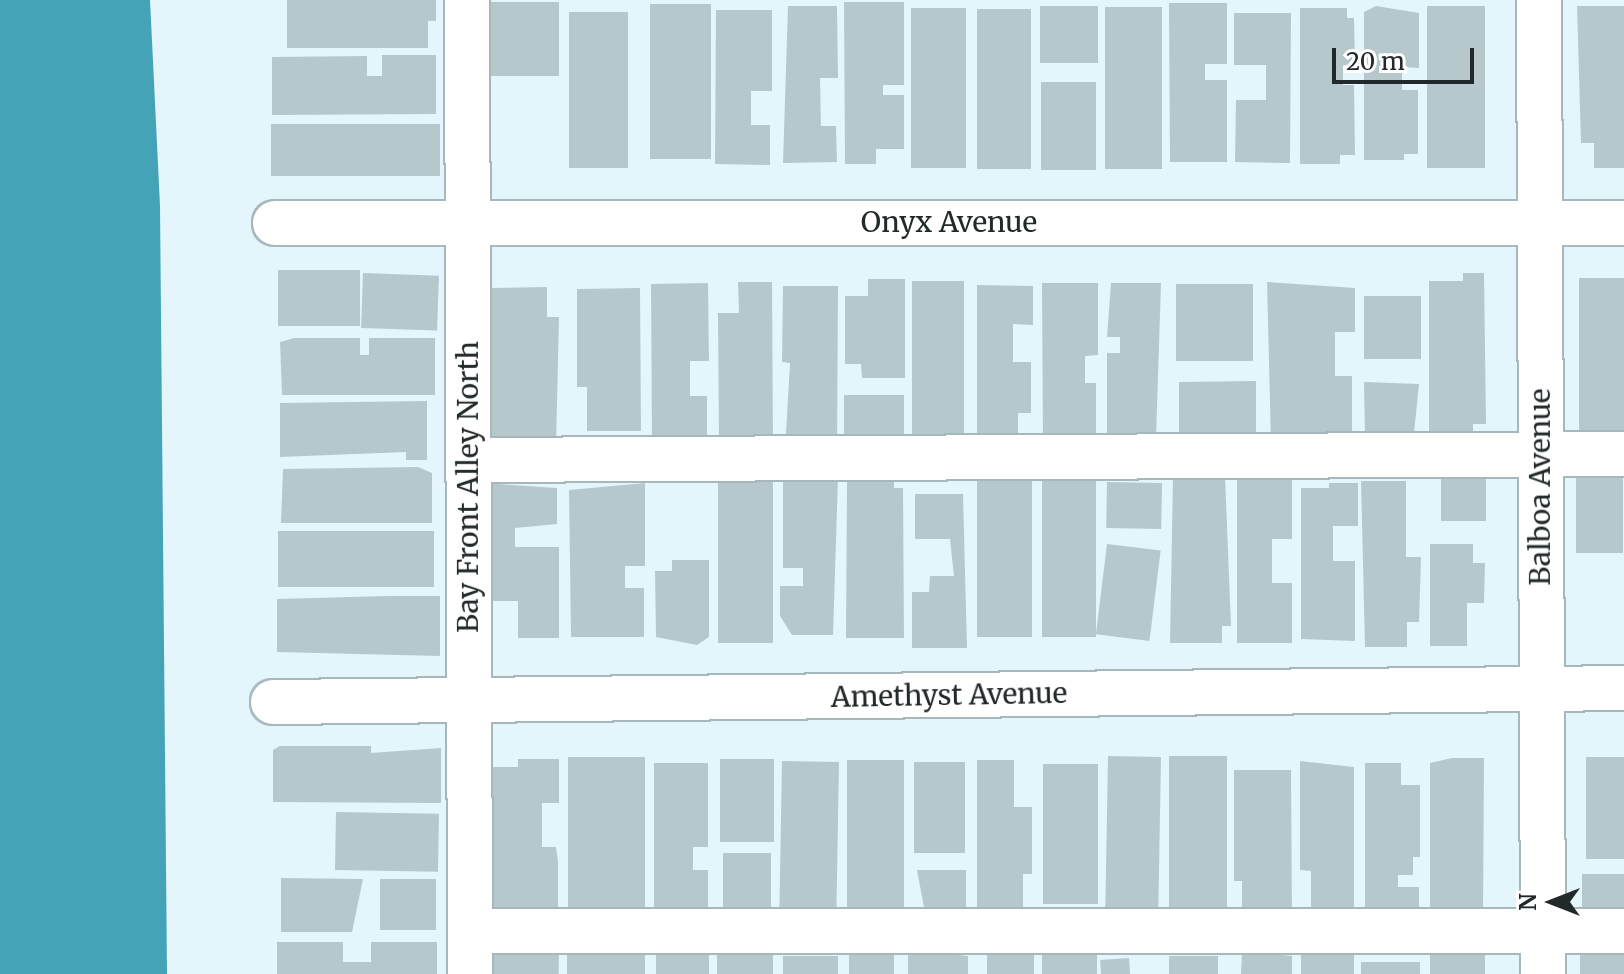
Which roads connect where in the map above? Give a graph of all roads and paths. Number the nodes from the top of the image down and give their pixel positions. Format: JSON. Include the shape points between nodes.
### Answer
{"nodes":[{"id":1,"x":467,"y":0,"type":"edge"},
{"id":2,"x":1539,"y":0,"type":"edge"},
{"id":3,"x":467,"y":222,"type":"junction"},
{"id":4,"x":275,"y":223,"type":"dead end"},
{"id":5,"x":1539,"y":223,"type":"junction"},
{"id":6,"x":1624,"y":223,"type":"edge"},
{"id":7,"x":1540,"y":454,"type":"junction"},
{"id":8,"x":1624,"y":454,"type":"edge"},
{"id":9,"x":469,"y":460,"type":"junction"},
{"id":10,"x":1542,"y":687,"type":"junction"},
{"id":11,"x":1624,"y":688,"type":"edge"},
{"id":12,"x":469,"y":701,"type":"junction"},
{"id":13,"x":273,"y":702,"type":"dead end"},
{"id":14,"x":470,"y":931,"type":"junction"},
{"id":15,"x":1624,"y":931,"type":"edge"},
{"id":16,"x":1543,"y":953,"type":"edge"},
{"id":17,"x":470,"y":974,"type":"edge"}],
"edges":[{"from":1,"to":3,"type":"street","name":"Bay Front Alley North"},
{"from":2,"to":5,"type":"street","name":"Balboa Avenue"},
{"from":3,"to":4,"type":"street","name":"Onyx Avenue"},
{"from":3,"to":5,"type":"street","name":"Onyx Avenue"},
{"from":3,"to":9,"type":"street","name":"Bay Front Alley North"},
{"from":5,"to":6,"type":"street","name":"Onyx Avenue"},
{"from":5,"to":7,"type":"street","name":"Balboa Avenue"},
{"from":7,"to":8,"type":"street"},
{"from":7,"to":9,"type":"street"},
{"from":7,"to":10,"type":"street","name":"Balboa Avenue"},
{"from":9,"to":12,"type":"street","name":"Bay Front Alley North"},
{"from":10,"to":11,"type":"street","name":"Amethyst Avenue"},
{"from":10,"to":12,"type":"street","name":"Amethyst Avenue"},
{"from":10,"to":16,"type":"street","name":"Balboa Avenue"},
{"from":12,"to":13,"type":"street","name":"Amethyst Avenue"},
{"from":12,"to":14,"type":"street","name":"Bay Front Alley North"},
{"from":14,"to":16,"type":"street"},
{"from":14,"to":17,"type":"street","name":"Bay Front Alley North"},
{"from":15,"to":16,"type":"street"}]}
